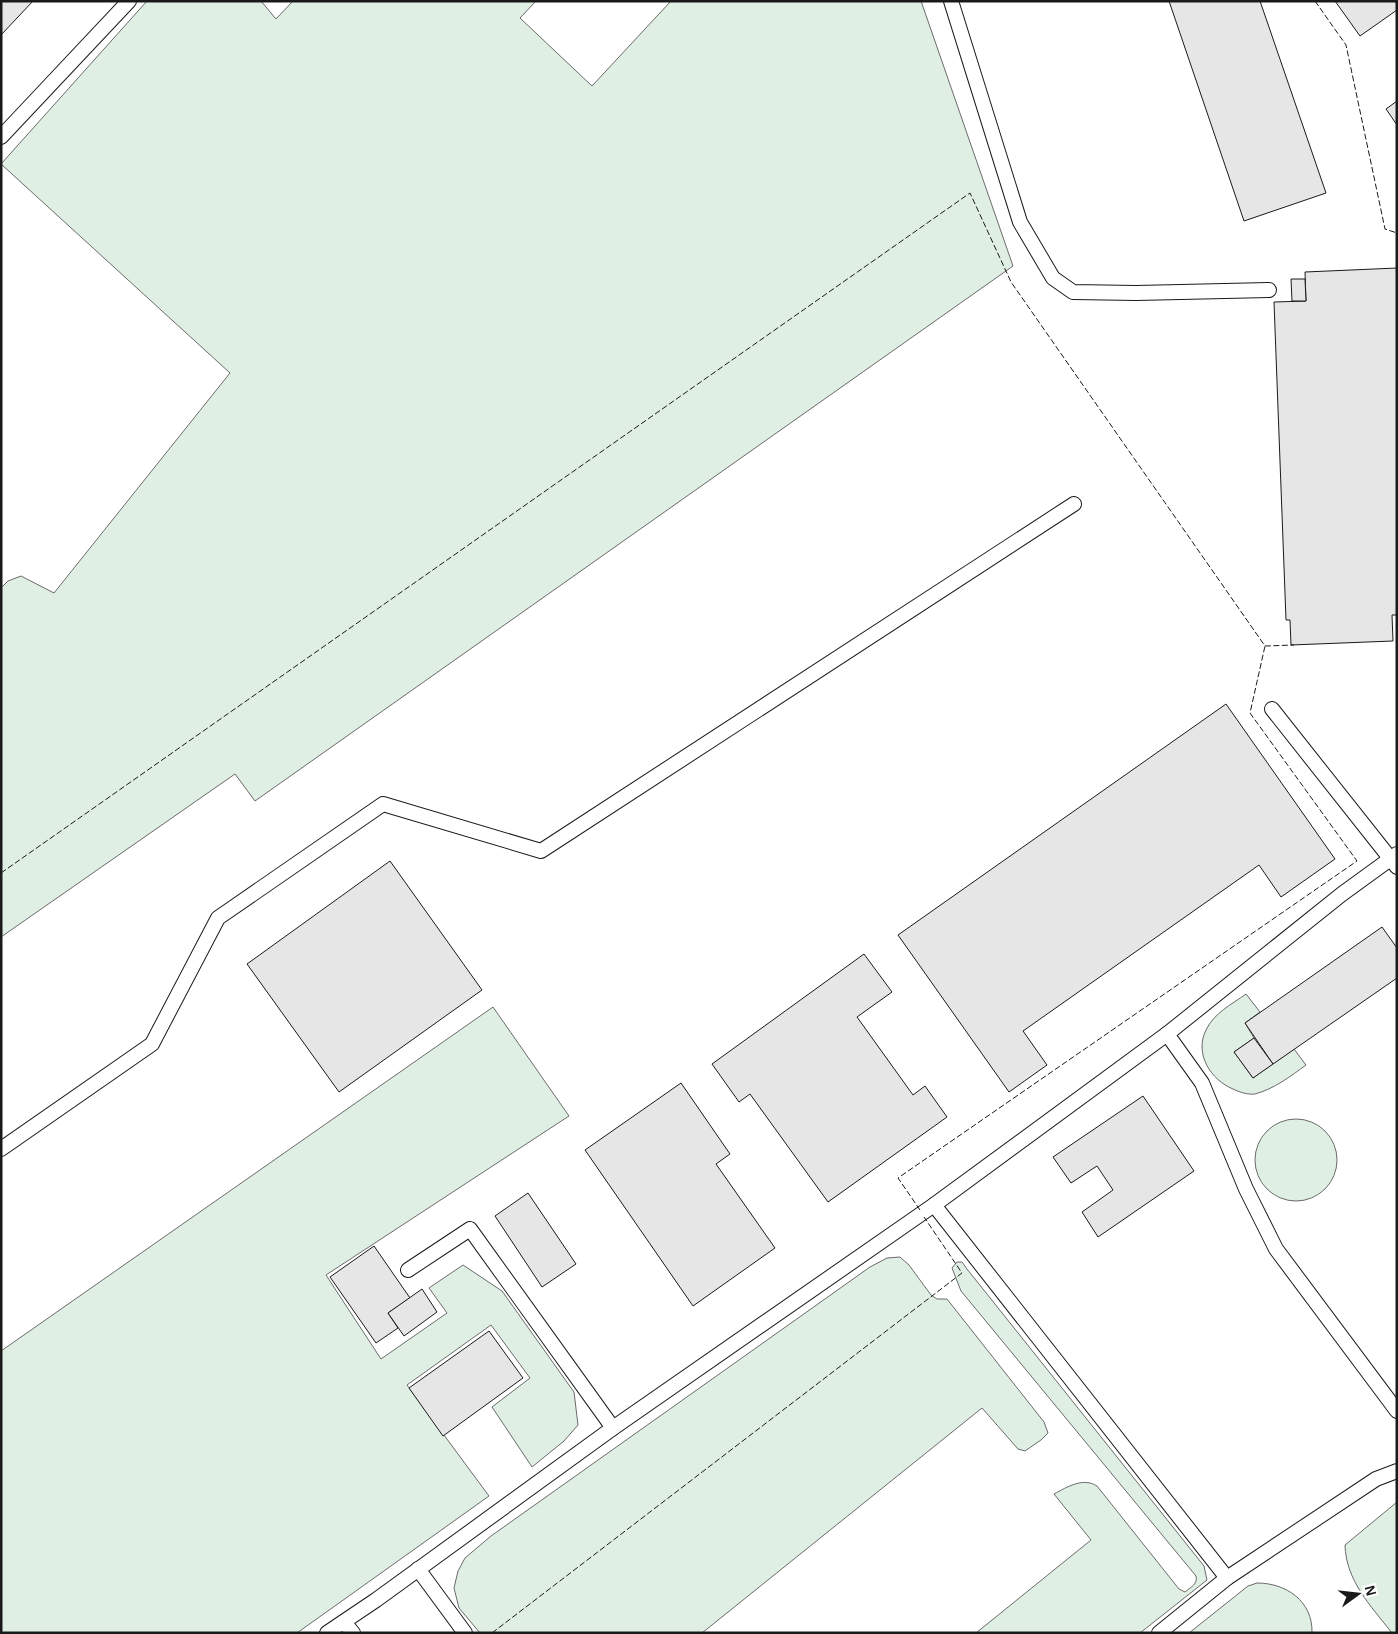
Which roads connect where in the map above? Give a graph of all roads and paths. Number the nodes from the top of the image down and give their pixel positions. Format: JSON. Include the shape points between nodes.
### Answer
{"nodes":[{"id":1,"x":129,"y":1,"type":"edge"},
{"id":2,"x":951,"y":1,"type":"edge"},
{"id":3,"x":1,"y":137,"type":"edge"},
{"id":4,"x":1269,"y":290,"type":"dead end"},
{"id":5,"x":1074,"y":504,"type":"dead end"},
{"id":6,"x":1272,"y":709,"type":"dead end"},
{"id":7,"x":1394,"y":860,"type":"edge"},
{"id":8,"x":1167,"y":1034,"type":"junction"},
{"id":9,"x":1,"y":1148,"type":"edge"},
{"id":10,"x":934,"y":1205,"type":"junction"},
{"id":11,"x":408,"y":1270,"type":"dead end"},
{"id":12,"x":1397,"y":1411,"type":"edge"},
{"id":13,"x":613,"y":1428,"type":"junction"},
{"id":14,"x":1397,"y":1471,"type":"edge"},
{"id":15,"x":418,"y":1569,"type":"junction"},
{"id":16,"x":1227,"y":1578,"type":"junction"},
{"id":17,"x":344,"y":1622,"type":"junction"},
{"id":18,"x":327,"y":1633,"type":"edge"},
{"id":19,"x":353,"y":1633,"type":"edge"},
{"id":20,"x":465,"y":1633,"type":"edge"},
{"id":21,"x":1159,"y":1633,"type":"edge"}],
"edges":[{"from":1,"to":3,"type":"lane"},
{"from":2,"to":4,"type":"lane","via":[[1020,222],[1053,278],[1073,292]]},
{"from":5,"to":9,"type":"lane","via":[[541,851],[383,804],[218,918],[152,1044]]},
{"from":6,"to":7,"type":"lane"},
{"from":7,"to":8,"type":"lane","via":[[1342,894]]},
{"from":8,"to":10,"type":"lane"},
{"from":8,"to":12,"type":"lane","via":[[1202,1083],[1246,1189],[1276,1249]]},
{"from":10,"to":13,"type":"lane"},
{"from":10,"to":16,"type":"lane"},
{"from":11,"to":13,"type":"lane","via":[[470,1229]]},
{"from":13,"to":15,"type":"lane"},
{"from":14,"to":16,"type":"lane","via":[[1376,1479]]},
{"from":15,"to":17,"type":"lane"},
{"from":15,"to":20,"type":"lane"},
{"from":16,"to":21,"type":"lane"},
{"from":17,"to":18,"type":"lane"},
{"from":17,"to":19,"type":"lane"}]}
